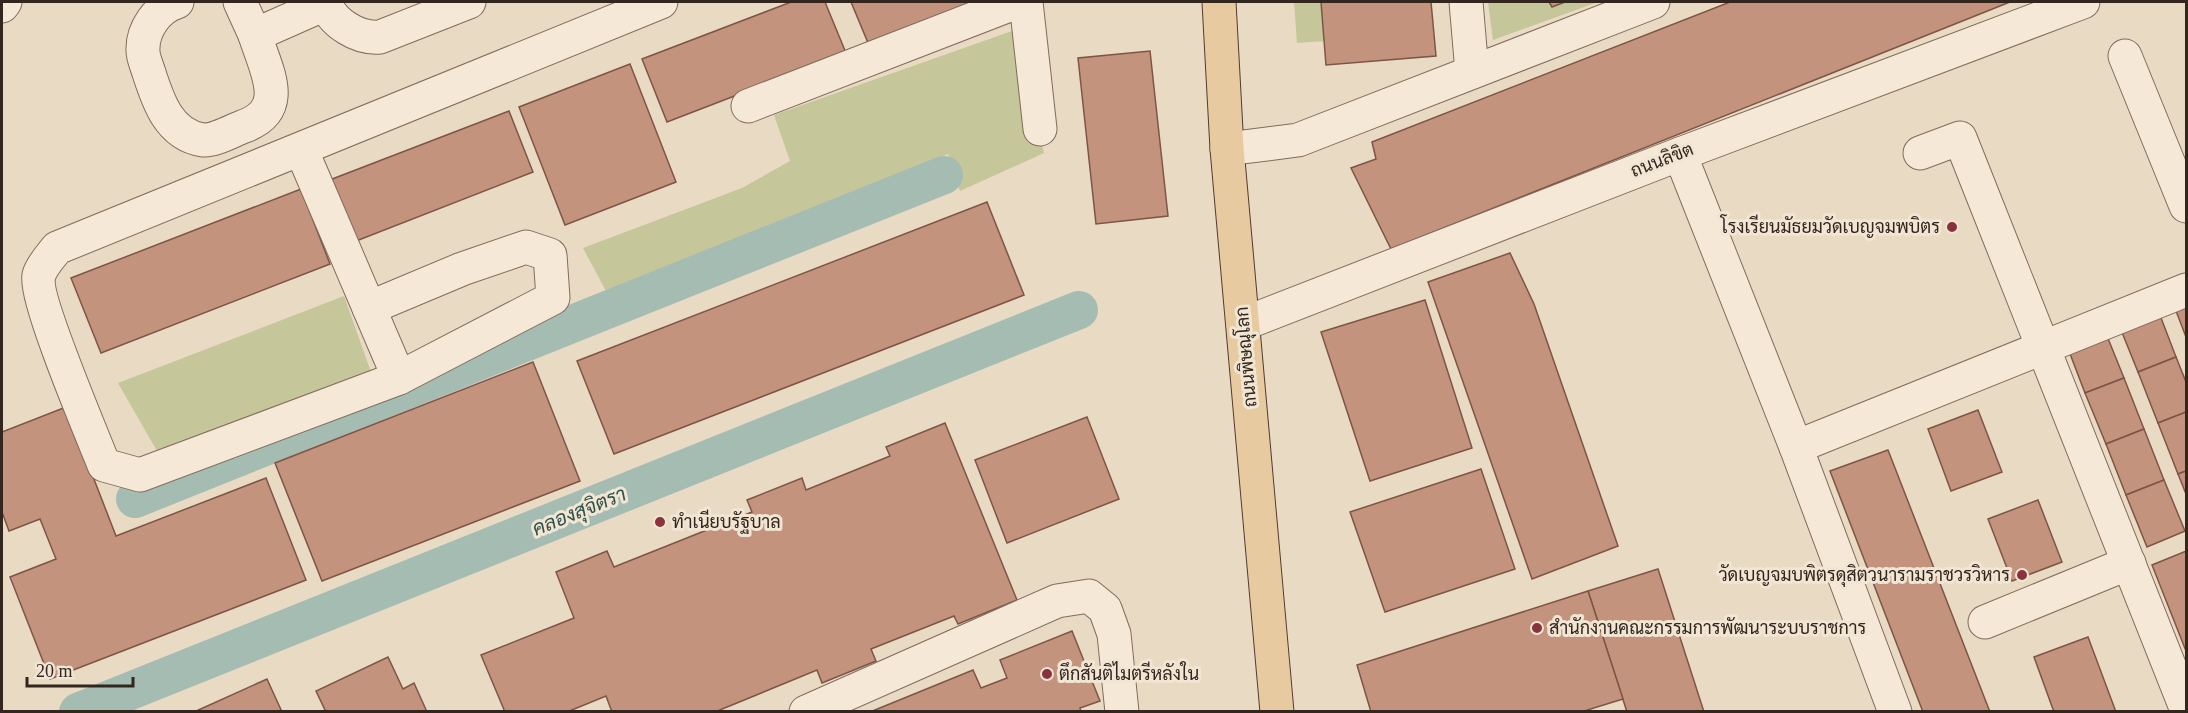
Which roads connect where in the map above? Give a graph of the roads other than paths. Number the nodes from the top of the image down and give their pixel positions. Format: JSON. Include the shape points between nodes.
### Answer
{"nodes":[{"id":1,"x":5,"y":2,"type":"edge"},
{"id":2,"x":177,"y":2,"type":"edge"},
{"id":3,"x":240,"y":2,"type":"edge"},
{"id":4,"x":469,"y":2,"type":"edge"},
{"id":5,"x":661,"y":2,"type":"edge"},
{"id":6,"x":1017,"y":2,"type":"edge"},
{"id":7,"x":1026,"y":2,"type":"edge"},
{"id":8,"x":1219,"y":2,"type":"edge"},
{"id":9,"x":1466,"y":2,"type":"edge"},
{"id":10,"x":1653,"y":2,"type":"edge"},
{"id":11,"x":2083,"y":2,"type":"edge"},
{"id":12,"x":325,"y":3,"type":"edge"},
{"id":13,"x":2,"y":6,"type":"edge"},
{"id":14,"x":255,"y":35,"type":"junction"},
{"id":15,"x":2125,"y":56,"type":"dead end"},
{"id":16,"x":1472,"y":72,"type":"junction"},
{"id":17,"x":748,"y":106,"type":"dead end"},
{"id":18,"x":1040,"y":129,"type":"dead end"},
{"id":19,"x":301,"y":149,"type":"junction"},
{"id":20,"x":1227,"y":149,"type":"junction"},
{"id":21,"x":1920,"y":153,"type":"dead end"},
{"id":22,"x":1680,"y":154,"type":"junction"},
{"id":23,"x":2187,"y":206,"type":"edge"},
{"id":24,"x":2187,"y":290,"type":"edge"},
{"id":25,"x":369,"y":308,"type":"junction"},
{"id":26,"x":1243,"y":324,"type":"junction"},
{"id":27,"x":2042,"y":348,"type":"junction"},
{"id":28,"x":399,"y":378,"type":"junction"},
{"id":29,"x":1796,"y":447,"type":"junction"},
{"id":30,"x":2129,"y":563,"type":"junction"},
{"id":31,"x":1985,"y":622,"type":"dead end"},
{"id":32,"x":2187,"y":708,"type":"edge"},
{"id":33,"x":806,"y":711,"type":"edge"},
{"id":34,"x":1122,"y":711,"type":"edge"},
{"id":35,"x":1276,"y":711,"type":"edge"},
{"id":36,"x":1895,"y":711,"type":"edge"}],
"edges":[{"from":1,"to":13,"type":"street"},
{"from":2,"to":14,"type":"street","via":[[154,18],[142,52],[165,114],[182,132],[205,140],[248,125],[268,113],[272,88]]},
{"from":3,"to":14,"type":"street"},
{"from":4,"to":12,"type":"street","via":[[369,38],[344,27]]},
{"from":5,"to":19,"type":"street"},
{"from":6,"to":17,"type":"street"},
{"from":7,"to":18,"type":"street"},
{"from":8,"to":20,"type":"main road","name":"ถนนพิษณุโลก"},
{"from":9,"to":16,"type":"street"},
{"from":10,"to":16,"type":"street"},
{"from":11,"to":22,"type":"street","name":"ถนนลิขิต"},
{"from":12,"to":14,"type":"street"},
{"from":15,"to":23,"type":"street"},
{"from":16,"to":20,"type":"street","via":[[1298,140]]},
{"from":19,"to":25,"type":"street"},
{"from":19,"to":28,"type":"street","via":[[57,248],[45,262],[39,276],[40,291],[104,465],[140,475]]},
{"from":20,"to":26,"type":"main road","name":"ถนนพิษณุโลก"},
{"from":21,"to":27,"type":"street","via":[[1960,138]]},
{"from":22,"to":26,"type":"street","name":"ถนนลิขิต"},
{"from":22,"to":29,"type":"street"},
{"from":24,"to":27,"type":"street"},
{"from":25,"to":28,"type":"street"},
{"from":25,"to":28,"type":"street","via":[[526,247],[550,255],[553,298]]},
{"from":26,"to":35,"type":"main road","name":"ถนนพิษณุโลก"},
{"from":27,"to":29,"type":"street"},
{"from":27,"to":30,"type":"street"},
{"from":29,"to":36,"type":"street"},
{"from":30,"to":31,"type":"street"},
{"from":30,"to":32,"type":"street"},
{"from":33,"to":34,"type":"street","via":[[1057,601],[1089,596],[1105,609],[1114,634]]}]}
